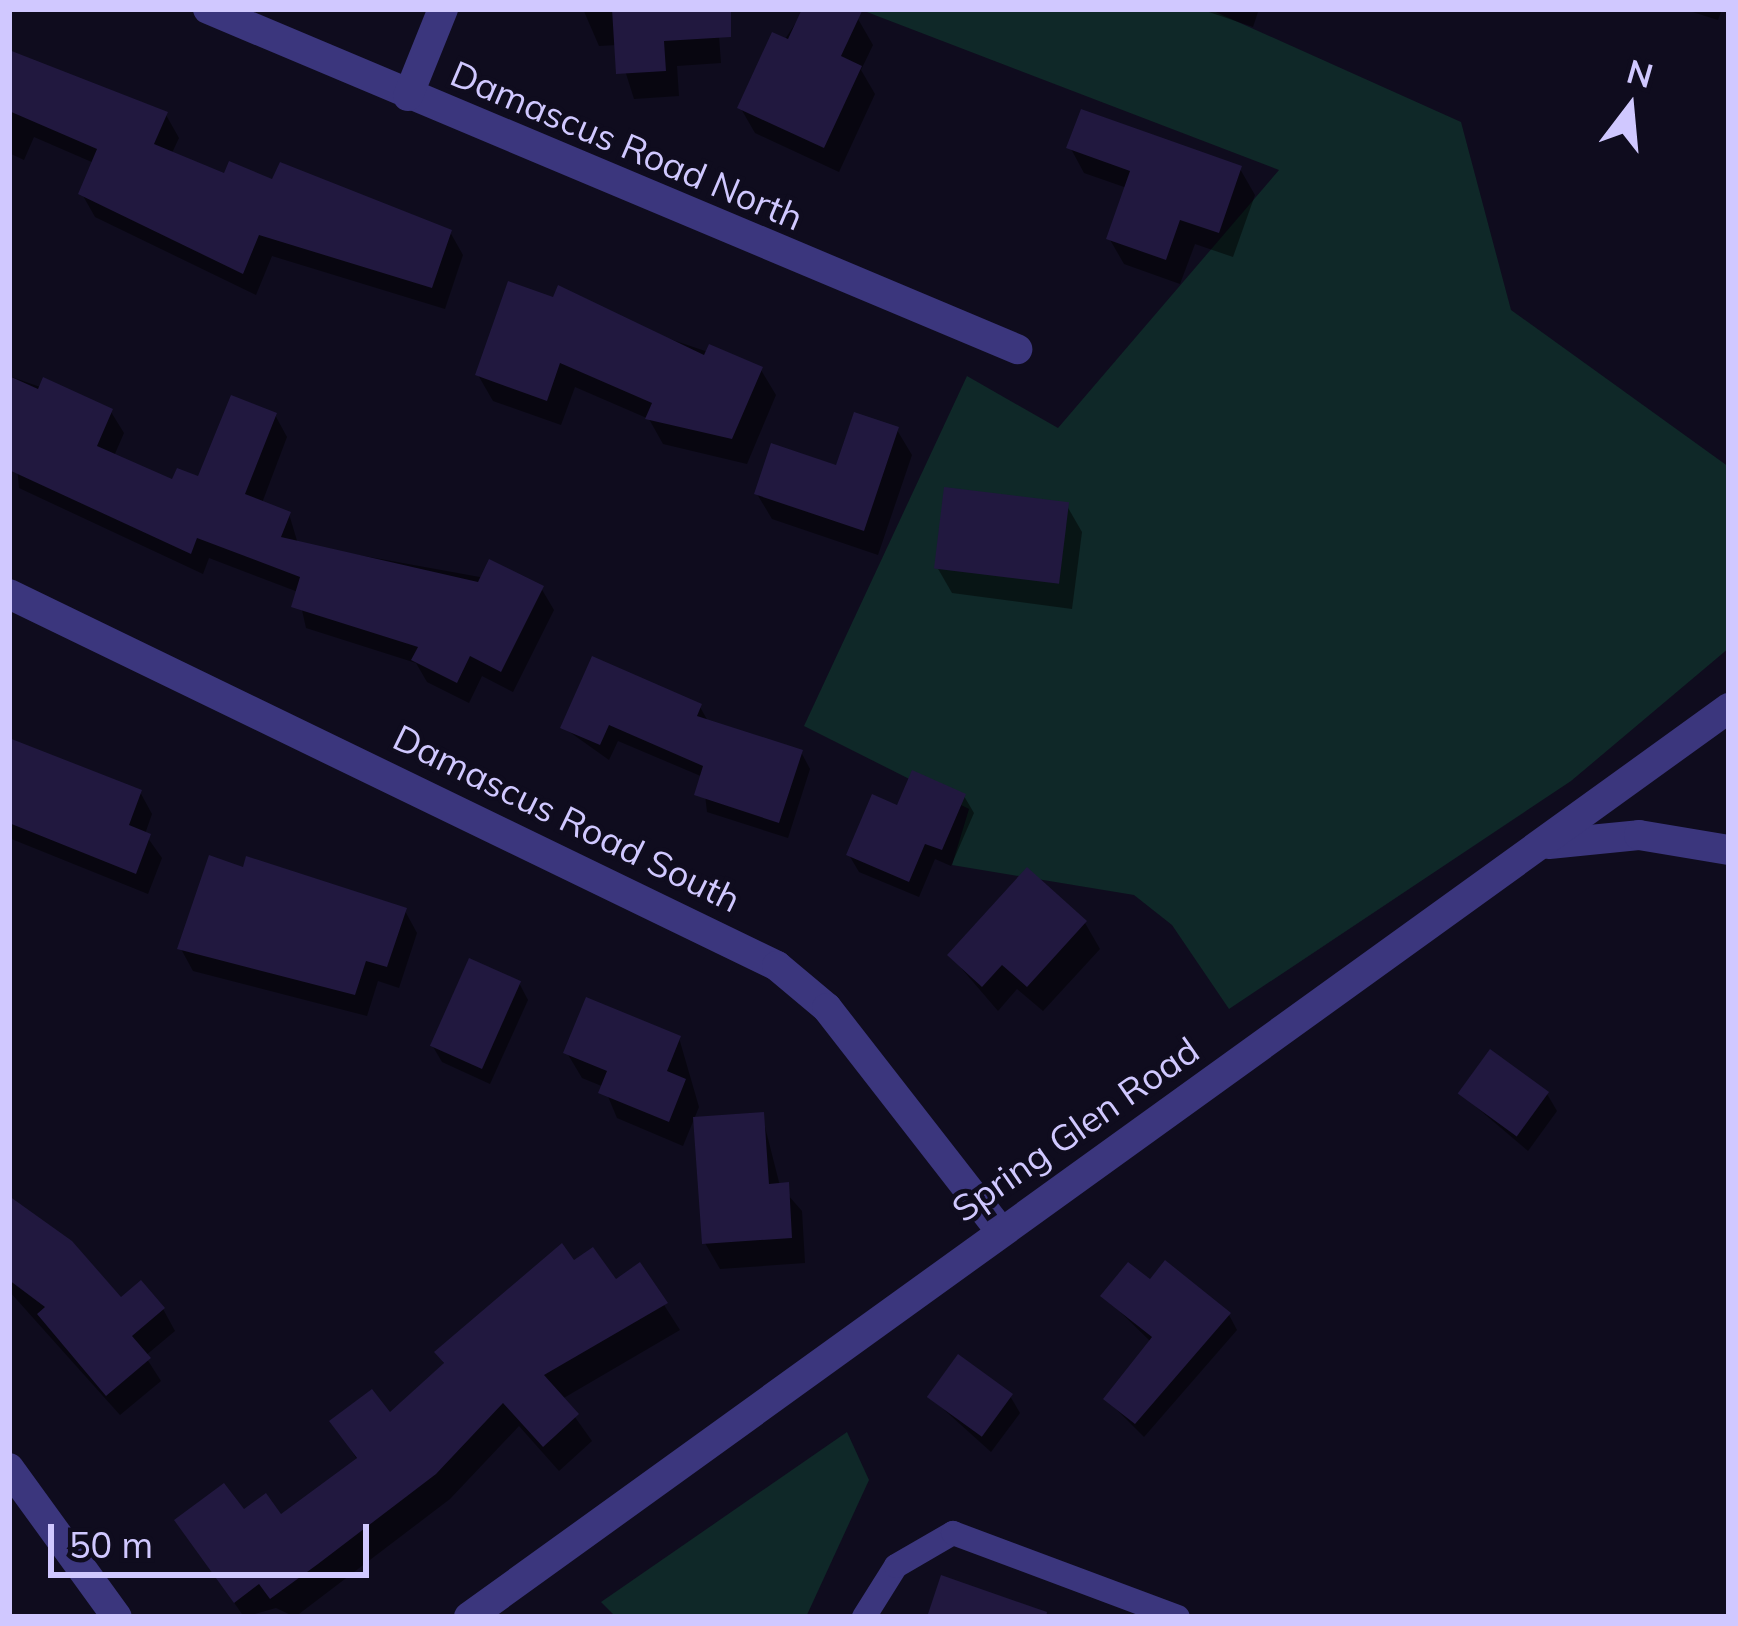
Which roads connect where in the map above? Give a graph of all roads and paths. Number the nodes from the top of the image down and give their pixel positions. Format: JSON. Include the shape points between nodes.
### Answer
{"nodes":[{"id":1,"x":208,"y":9,"type":"edge"},
{"id":2,"x":443,"y":9,"type":"edge"},
{"id":3,"x":408,"y":96,"type":"junction"},
{"id":4,"x":1017,"y":349,"type":"dead end"},
{"id":5,"x":9,"y":594,"type":"edge"},
{"id":6,"x":1725,"y":718,"type":"edge"},
{"id":7,"x":1544,"y":844,"type":"junction"},
{"id":8,"x":1729,"y":850,"type":"edge"},
{"id":9,"x":999,"y":1229,"type":"junction"},
{"id":10,"x":9,"y":1468,"type":"edge"},
{"id":11,"x":117,"y":1617,"type":"edge"},
{"id":12,"x":469,"y":1617,"type":"edge"},
{"id":13,"x":864,"y":1617,"type":"edge"},
{"id":14,"x":1178,"y":1617,"type":"edge"}],
"edges":[{"from":1,"to":3,"type":"street","name":"Damascus Road North"},
{"from":2,"to":3,"type":"street"},
{"from":3,"to":4,"type":"street","name":"Damascus Road North"},
{"from":5,"to":9,"type":"street","name":"Damascus Road South","via":[[777,966],[827,1008]]},
{"from":6,"to":7,"type":"street","name":"Spring Glen Road"},
{"from":7,"to":8,"type":"street","via":[[1639,835]]},
{"from":7,"to":9,"type":"street","name":"Spring Glen Road"},
{"from":9,"to":12,"type":"street","name":"Spring Glen Road"},
{"from":10,"to":11,"type":"street"},
{"from":13,"to":14,"type":"lane","via":[[896,1566],[953,1533]]}]}
